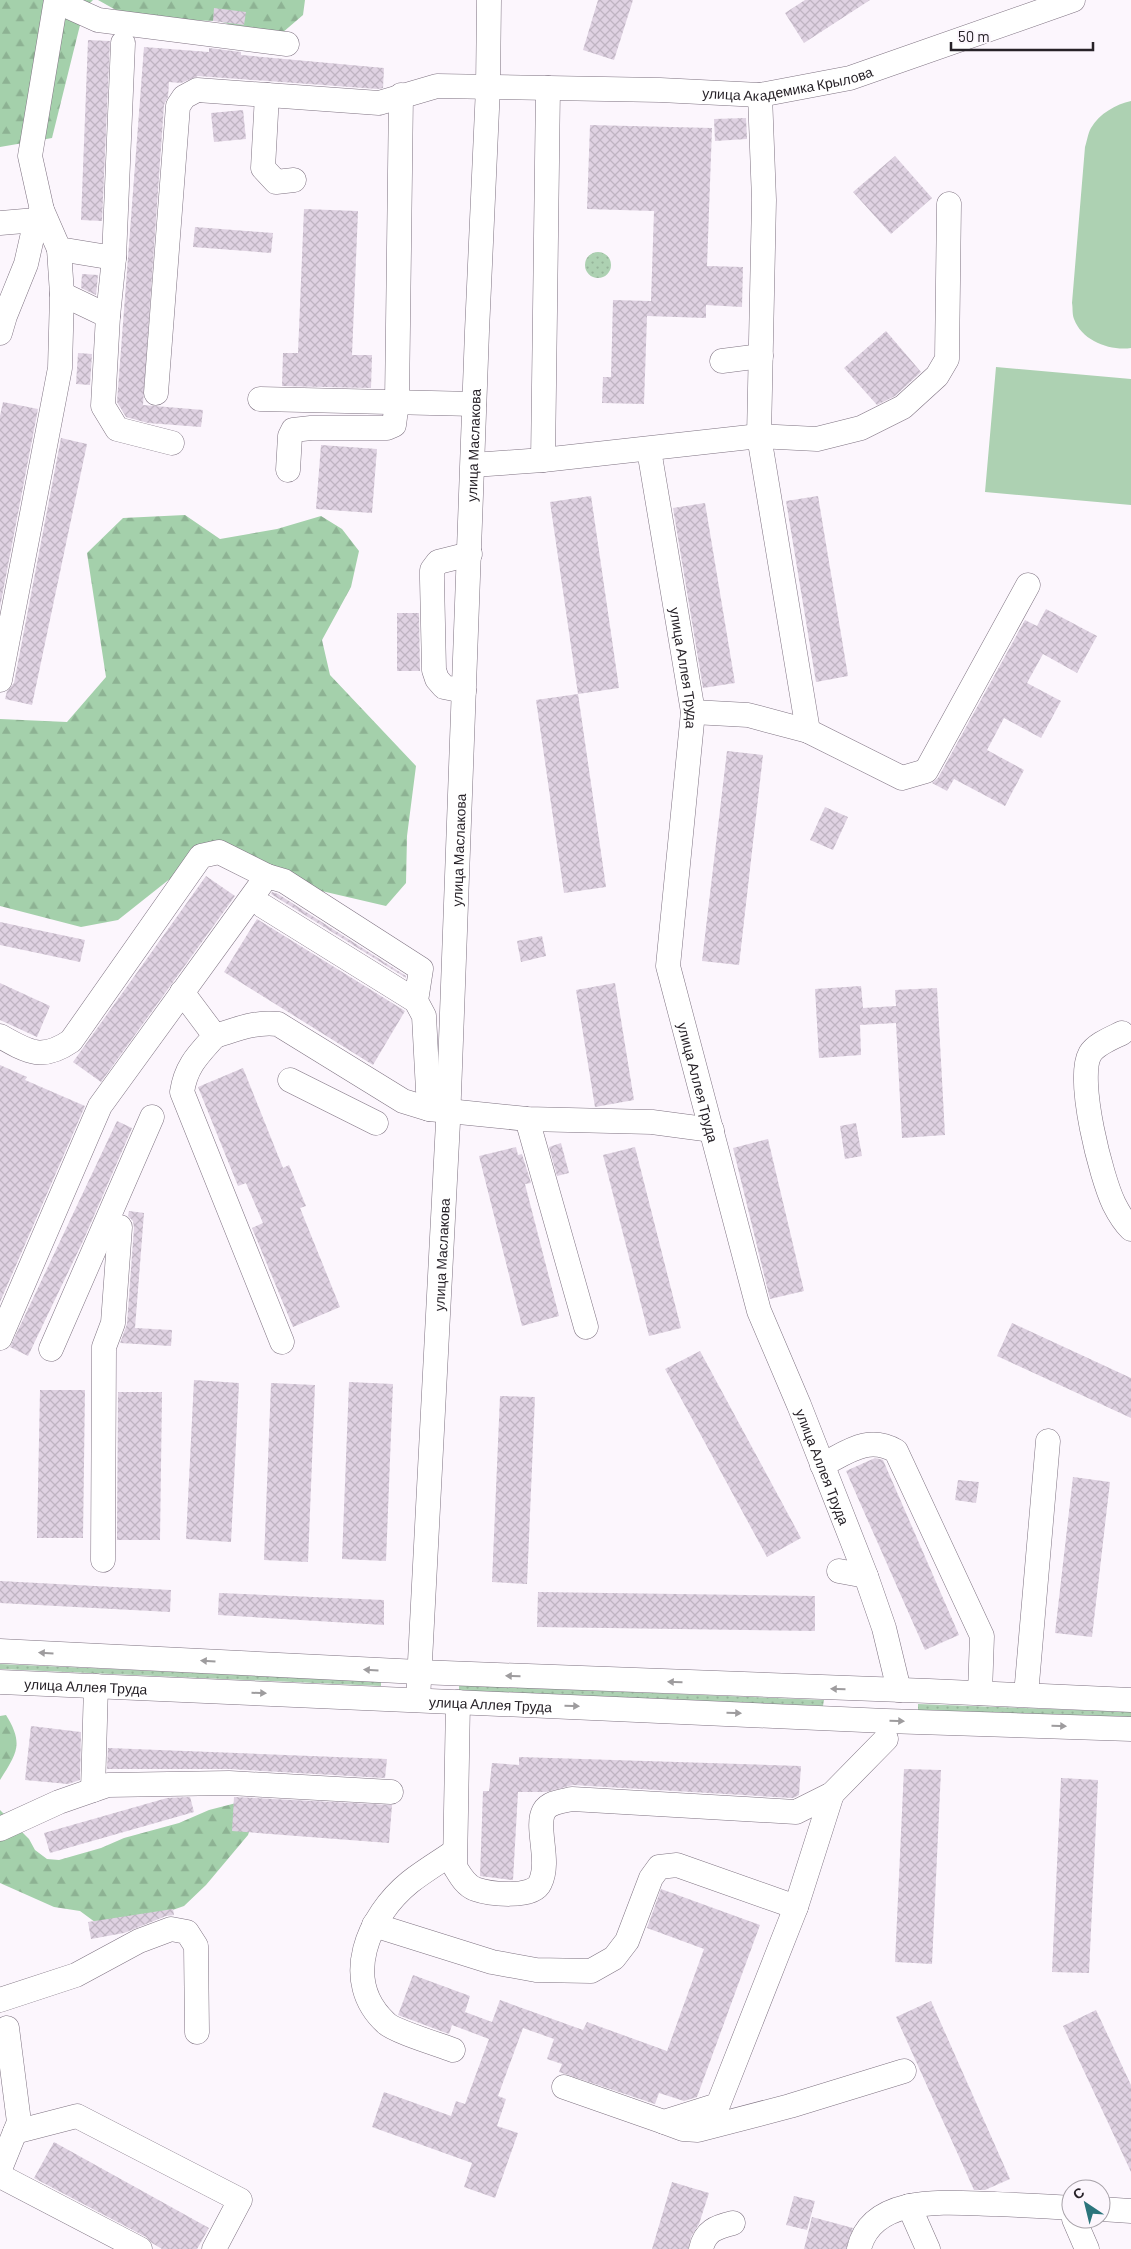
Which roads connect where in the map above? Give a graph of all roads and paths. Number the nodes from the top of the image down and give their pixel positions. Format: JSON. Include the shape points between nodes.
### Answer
{"nodes":[{"id":1,"x":56,"y":0,"type":"edge"},
{"id":2,"x":489,"y":0,"type":"edge"},
{"id":3,"x":1072,"y":0,"type":"edge"},
{"id":4,"x":123,"y":43,"type":"dead end"},
{"id":5,"x":287,"y":44,"type":"dead end"},
{"id":6,"x":488,"y":87,"type":"junction"},
{"id":7,"x":548,"y":88,"type":"junction"},
{"id":8,"x":267,"y":95,"type":"junction"},
{"id":9,"x":401,"y":95,"type":"junction"},
{"id":10,"x":760,"y":95,"type":"junction"},
{"id":11,"x":294,"y":180,"type":"dead end"},
{"id":12,"x":949,"y":204,"type":"dead end"},
{"id":13,"x":39,"y":215,"type":"junction"},
{"id":14,"x":0,"y":223,"type":"edge"},
{"id":15,"x":59,"y":249,"type":"junction"},
{"id":16,"x":114,"y":258,"type":"junction"},
{"id":17,"x":62,"y":294,"type":"junction"},
{"id":18,"x":108,"y":316,"type":"junction"},
{"id":19,"x":0,"y":333,"type":"edge"},
{"id":20,"x":761,"y":356,"type":"junction"},
{"id":21,"x":722,"y":361,"type":"dead end"},
{"id":22,"x":156,"y":393,"type":"dead end"},
{"id":23,"x":260,"y":399,"type":"dead end"},
{"id":24,"x":397,"y":402,"type":"junction"},
{"id":25,"x":474,"y":404,"type":"junction"},
{"id":26,"x":759,"y":436,"type":"junction"},
{"id":27,"x":172,"y":443,"type":"dead end"},
{"id":28,"x":648,"y":450,"type":"junction"},
{"id":29,"x":544,"y":460,"type":"junction"},
{"id":30,"x":473,"y":464,"type":"junction"},
{"id":31,"x":288,"y":470,"type":"dead end"},
{"id":32,"x":470,"y":554,"type":"junction"},
{"id":33,"x":1028,"y":586,"type":"dead end"},
{"id":34,"x":0,"y":680,"type":"edge"},
{"id":35,"x":464,"y":691,"type":"junction"},
{"id":36,"x":692,"y":712,"type":"junction"},
{"id":37,"x":808,"y":731,"type":"junction"},
{"id":38,"x":267,"y":876,"type":"junction"},
{"id":39,"x":263,"y":906,"type":"dead end"},
{"id":40,"x":182,"y":992,"type":"junction"},
{"id":41,"x":416,"y":1001,"type":"junction"},
{"id":42,"x":1122,"y":1033,"type":"dead end"},
{"id":43,"x":0,"y":1036,"type":"edge"},
{"id":44,"x":215,"y":1036,"type":"junction"},
{"id":45,"x":290,"y":1080,"type":"dead end"},
{"id":46,"x":438,"y":1109,"type":"junction"},
{"id":47,"x":152,"y":1117,"type":"dead end"},
{"id":48,"x":527,"y":1119,"type":"junction"},
{"id":49,"x":376,"y":1123,"type":"dead end"},
{"id":50,"x":712,"y":1130,"type":"junction"},
{"id":51,"x":120,"y":1227,"type":"dead end"},
{"id":52,"x":1131,"y":1229,"type":"edge"},
{"id":53,"x":586,"y":1327,"type":"dead end"},
{"id":54,"x":0,"y":1338,"type":"edge"},
{"id":55,"x":282,"y":1342,"type":"dead end"},
{"id":56,"x":51,"y":1349,"type":"dead end"},
{"id":57,"x":1048,"y":1441,"type":"dead end"},
{"id":58,"x":822,"y":1465,"type":"junction"},
{"id":59,"x":103,"y":1560,"type":"dead end"},
{"id":60,"x":839,"y":1571,"type":"dead end"},
{"id":61,"x":866,"y":1576,"type":"junction"},
{"id":62,"x":0,"y":1651,"type":"edge"},
{"id":63,"x":419,"y":1672,"type":"junction"},
{"id":64,"x":0,"y":1682,"type":"edge"},
{"id":65,"x":96,"y":1686,"type":"junction"},
{"id":66,"x":899,"y":1690,"type":"junction"},
{"id":67,"x":980,"y":1693,"type":"junction"},
{"id":68,"x":1026,"y":1695,"type":"junction"},
{"id":69,"x":418,"y":1700,"type":"junction"},
{"id":70,"x":1131,"y":1700,"type":"edge"},
{"id":71,"x":458,"y":1702,"type":"junction"},
{"id":72,"x":1131,"y":1729,"type":"edge"},
{"id":73,"x":886,"y":1738,"type":"dead end"},
{"id":74,"x":93,"y":1790,"type":"junction"},
{"id":75,"x":392,"y":1792,"type":"dead end"},
{"id":76,"x":832,"y":1794,"type":"junction"},
{"id":77,"x":0,"y":1829,"type":"edge"},
{"id":78,"x":454,"y":1852,"type":"junction"},
{"id":79,"x":796,"y":1907,"type":"junction"},
{"id":80,"x":374,"y":1925,"type":"junction"},
{"id":81,"x":0,"y":2000,"type":"edge"},
{"id":82,"x":7,"y":2028,"type":"dead end"},
{"id":83,"x":197,"y":2032,"type":"dead end"},
{"id":84,"x":453,"y":2050,"type":"dead end"},
{"id":85,"x":904,"y":2071,"type":"dead end"},
{"id":86,"x":564,"y":2087,"type":"dead end"},
{"id":87,"x":664,"y":2122,"type":"junction"},
{"id":88,"x":15,"y":2132,"type":"junction"},
{"id":89,"x":0,"y":2169,"type":"edge"},
{"id":90,"x":0,"y":2176,"type":"edge"},
{"id":91,"x":909,"y":2206,"type":"junction"},
{"id":92,"x":1111,"y":2209,"type":"edge"},
{"id":93,"x":1061,"y":2210,"type":"edge"},
{"id":94,"x":1131,"y":2210,"type":"edge"},
{"id":95,"x":733,"y":2223,"type":"dead end"},
{"id":96,"x":1079,"y":2229,"type":"edge"},
{"id":97,"x":140,"y":2249,"type":"edge"},
{"id":98,"x":214,"y":2249,"type":"edge"},
{"id":99,"x":701,"y":2249,"type":"edge"},
{"id":100,"x":859,"y":2249,"type":"edge"},
{"id":101,"x":928,"y":2249,"type":"edge"},
{"id":102,"x":1087,"y":2249,"type":"edge"}],
"edges":[{"from":1,"to":5,"type":"street","via":[[98,20]]},
{"from":1,"to":13,"type":"street","via":[[30,156]]},
{"from":2,"to":6,"type":"street","name":"улица Маслакова"},
{"from":3,"to":10,"type":"street","name":"улица Академика Крылова","via":[[850,78]]},
{"from":4,"to":16,"type":"street"},
{"from":6,"to":7,"type":"street","name":"улица Академика Крылова"},
{"from":6,"to":9,"type":"street","name":"улица Академика Крылова","via":[[437,86]]},
{"from":6,"to":25,"type":"street","name":"улица Маслакова"},
{"from":7,"to":10,"type":"street","name":"улица Академика Крылова"},
{"from":7,"to":29,"type":"street"},
{"from":8,"to":9,"type":"street","name":"улица Академика Крылова","via":[[379,103]]},
{"from":8,"to":11,"type":"street","via":[[263,168],[276,182]]},
{"from":8,"to":22,"type":"street","name":"улица Академика Крылова","via":[[197,90],[184,96],[178,106]]},
{"from":9,"to":24,"type":"street"},
{"from":10,"to":20,"type":"street","via":[[764,200]]},
{"from":12,"to":26,"type":"street","via":[[947,359],[937,376],[903,408],[861,428],[817,439]]},
{"from":13,"to":14,"type":"street"},
{"from":13,"to":15,"type":"street"},
{"from":13,"to":19,"type":"street","via":[[26,264]]},
{"from":15,"to":16,"type":"street"},
{"from":15,"to":17,"type":"street"},
{"from":16,"to":18,"type":"street"},
{"from":17,"to":18,"type":"street"},
{"from":17,"to":34,"type":"street","via":[[60,368]]},
{"from":18,"to":27,"type":"street","via":[[103,406],[117,429]]},
{"from":20,"to":21,"type":"street"},
{"from":20,"to":26,"type":"street"},
{"from":23,"to":24,"type":"street"},
{"from":24,"to":25,"type":"street"},
{"from":24,"to":31,"type":"street","via":[[391,428],[294,430],[290,436]]},
{"from":25,"to":30,"type":"street","name":"улица Маслакова"},
{"from":26,"to":28,"type":"street"},
{"from":26,"to":37,"type":"street"},
{"from":28,"to":29,"type":"street"},
{"from":28,"to":36,"type":"street","name":"улица Аллея Труда"},
{"from":29,"to":30,"type":"street"},
{"from":30,"to":32,"type":"street","name":"улица Маслакова"},
{"from":32,"to":35,"type":"street","name":"улица Маслакова"},
{"from":32,"to":35,"type":"street","via":[[438,562],[432,570],[434,670],[444,687]]},
{"from":33,"to":37,"type":"street","via":[[926,771],[902,778]]},
{"from":35,"to":46,"type":"street","name":"улица Маслакова"},
{"from":36,"to":37,"type":"street","via":[[748,715]]},
{"from":36,"to":50,"type":"street","name":"улица Аллея Труда","via":[[668,966]]},
{"from":38,"to":40,"type":"street"},
{"from":38,"to":41,"type":"street","via":[[284,881],[419,966],[422,973]]},
{"from":38,"to":43,"type":"street","via":[[219,852],[201,856],[71,1041],[56,1051],[37,1053]]},
{"from":39,"to":41,"type":"street"},
{"from":40,"to":44,"type":"street"},
{"from":40,"to":54,"type":"street","via":[[100,1106]]},
{"from":41,"to":46,"type":"street","via":[[424,1016]]},
{"from":42,"to":52,"type":"street","via":[[1091,1052],[1085,1066],[1086,1091],[1103,1174],[1114,1204]]},
{"from":44,"to":46,"type":"street","via":[[256,1024],[278,1024],[403,1100]]},
{"from":44,"to":55,"type":"street","via":[[184,1076],[182,1092]]},
{"from":45,"to":49,"type":"street"},
{"from":46,"to":48,"type":"street"},
{"from":46,"to":63,"type":"street","name":"улица Маслакова"},
{"from":47,"to":56,"type":"street"},
{"from":48,"to":50,"type":"street","via":[[652,1122]]},
{"from":48,"to":53,"type":"street"},
{"from":50,"to":58,"type":"street","name":"улица Аллея Труда","via":[[759,1311]]},
{"from":51,"to":59,"type":"street","via":[[114,1323],[104,1347]]},
{"from":57,"to":68,"type":"street"},
{"from":58,"to":61,"type":"street","name":"улица Аллея Труда"},
{"from":58,"to":67,"type":"street","via":[[872,1443],[885,1444],[896,1451],[982,1636]]},
{"from":60,"to":61,"type":"street"},
{"from":61,"to":66,"type":"street","name":"улица Аллея Труда","via":[[884,1628]]},
{"from":63,"to":62,"type":"street","name":"улица Аллея Труда","one_way":true},
{"from":66,"to":63,"type":"street","name":"улица Аллея Труда","one_way":true},
{"from":63,"to":69,"type":"street","name":"улица Маслакова"},
{"from":64,"to":65,"type":"street","name":"улица Аллея Труда"},
{"from":65,"to":69,"type":"street","name":"улица Аллея Труда","one_way":true},
{"from":65,"to":74,"type":"street"},
{"from":66,"to":67,"type":"street","name":"улица Аллея Труда"},
{"from":67,"to":68,"type":"street","name":"улица Аллея Труда"},
{"from":68,"to":70,"type":"street","name":"улица Аллея Труда"},
{"from":69,"to":71,"type":"street","name":"улица Аллея Труда"},
{"from":71,"to":72,"type":"street","name":"улица Аллея Труда","one_way":true},
{"from":71,"to":78,"type":"street"},
{"from":73,"to":76,"type":"street"},
{"from":74,"to":75,"type":"street","via":[[108,1785],[229,1783]]},
{"from":74,"to":77,"type":"street"},
{"from":76,"to":78,"type":"street","via":[[796,1812],[572,1799],[554,1803],[545,1809],[542,1818],[545,1869],[540,1885],[527,1893],[497,1894],[474,1889],[462,1880],[454,1867]]},
{"from":76,"to":79,"type":"street"},
{"from":78,"to":80,"type":"street","via":[[409,1883]]},
{"from":79,"to":80,"type":"street","via":[[677,1865],[659,1867],[651,1878],[627,1941],[614,1958],[591,1971],[536,1970],[492,1962]]},
{"from":79,"to":87,"type":"street","via":[[718,2105]]},
{"from":80,"to":84,"type":"street","via":[[367,1938],[362,1972],[371,2007],[388,2025]]},
{"from":81,"to":83,"type":"street","via":[[76,1975],[139,1941],[171,1929],[187,1932],[196,1946]]},
{"from":82,"to":88,"type":"street","via":[[19,2122]]},
{"from":85,"to":87,"type":"street","via":[[698,2130]]},
{"from":86,"to":87,"type":"street"},
{"from":88,"to":89,"type":"street"},
{"from":88,"to":98,"type":"street","via":[[77,2116],[240,2200]]},
{"from":90,"to":97,"type":"street"},
{"from":91,"to":93,"type":"street","via":[[942,2201]]},
{"from":91,"to":100,"type":"street","via":[[877,2220],[867,2231]]},
{"from":91,"to":101,"type":"street"},
{"from":92,"to":94,"type":"street"},
{"from":95,"to":99,"type":"street","via":[[718,2226],[706,2235]]},
{"from":96,"to":102,"type":"street"}]}
